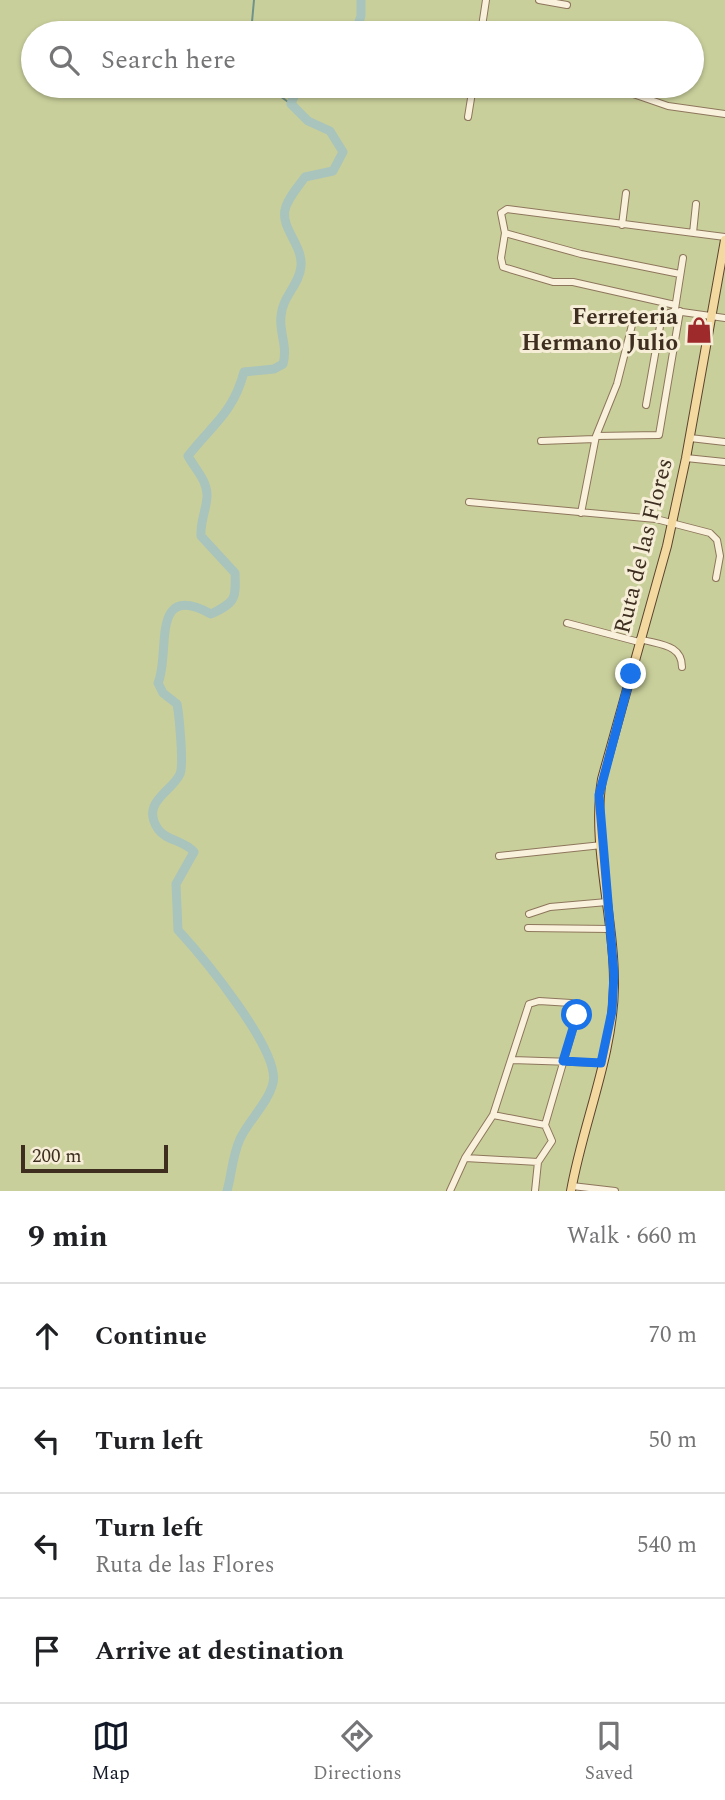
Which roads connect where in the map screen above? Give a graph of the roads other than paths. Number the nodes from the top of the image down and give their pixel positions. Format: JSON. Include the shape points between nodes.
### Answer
{"nodes":[{"id":1,"x":486,"y":0,"type":"edge"},
{"id":2,"x":539,"y":0,"type":"edge"},
{"id":3,"x":567,"y":5,"type":"dead end"},
{"id":4,"x":483,"y":21,"type":"edge"},
{"id":5,"x":471,"y":98,"type":"edge"},
{"id":6,"x":645,"y":98,"type":"edge"},
{"id":7,"x":725,"y":114,"type":"edge"},
{"id":8,"x":468,"y":117,"type":"dead end"},
{"id":9,"x":626,"y":193,"type":"dead end"},
{"id":10,"x":696,"y":204,"type":"dead end"},
{"id":11,"x":622,"y":225,"type":"junction"},
{"id":12,"x":505,"y":233,"type":"junction"},
{"id":13,"x":693,"y":233,"type":"junction"},
{"id":14,"x":725,"y":239,"type":"edge"},
{"id":15,"x":683,"y":258,"type":"dead end"},
{"id":16,"x":680,"y":274,"type":"junction"},
{"id":17,"x":677,"y":309,"type":"junction"},
{"id":18,"x":712,"y":316,"type":"junction"},
{"id":19,"x":725,"y":318,"type":"edge"},
{"id":20,"x":633,"y":321,"type":"dead end"},
{"id":21,"x":646,"y":405,"type":"dead end"},
{"id":22,"x":596,"y":438,"type":"junction"},
{"id":23,"x":690,"y":438,"type":"junction"},
{"id":24,"x":541,"y":441,"type":"dead end"},
{"id":25,"x":725,"y":442,"type":"edge"},
{"id":26,"x":686,"y":458,"type":"junction"},
{"id":27,"x":725,"y":461,"type":"edge"},
{"id":28,"x":469,"y":502,"type":"dead end"},
{"id":29,"x":581,"y":513,"type":"junction"},
{"id":30,"x":672,"y":524,"type":"junction"},
{"id":31,"x":722,"y":556,"type":"edge"},
{"id":32,"x":716,"y":578,"type":"dead end"},
{"id":33,"x":567,"y":623,"type":"dead end"},
{"id":34,"x":640,"y":641,"type":"junction"},
{"id":35,"x":682,"y":667,"type":"dead end"},
{"id":36,"x":602,"y":845,"type":"junction"},
{"id":37,"x":499,"y":856,"type":"dead end"},
{"id":38,"x":607,"y":902,"type":"junction"},
{"id":39,"x":528,"y":914,"type":"dead end"},
{"id":40,"x":528,"y":928,"type":"dead end"},
{"id":41,"x":610,"y":929,"type":"junction"},
{"id":42,"x":512,"y":1060,"type":"junction"},
{"id":43,"x":563,"y":1061,"type":"junction"},
{"id":44,"x":601,"y":1063,"type":"junction"},
{"id":45,"x":493,"y":1115,"type":"junction"},
{"id":46,"x":545,"y":1125,"type":"junction"},
{"id":47,"x":465,"y":1158,"type":"junction"},
{"id":48,"x":538,"y":1162,"type":"junction"},
{"id":49,"x":572,"y":1188,"type":"edge"},
{"id":50,"x":450,"y":1191,"type":"edge"},
{"id":51,"x":535,"y":1191,"type":"edge"},
{"id":52,"x":615,"y":1191,"type":"edge"}],
"edges":[{"from":1,"to":4,"type":"street"},
{"from":2,"to":3,"type":"street"},
{"from":5,"to":8,"type":"street"},
{"from":6,"to":7,"type":"street"},
{"from":9,"to":11,"type":"street"},
{"from":10,"to":13,"type":"street"},
{"from":11,"to":12,"type":"street","via":[[507,209],[501,212]]},
{"from":11,"to":13,"type":"street"},
{"from":12,"to":16,"type":"street"},
{"from":12,"to":17,"type":"street","via":[[501,263],[509,270]]},
{"from":13,"to":14,"type":"street"},
{"from":14,"to":18,"type":"main road","name":"Ruta de las Flores"},
{"from":15,"to":16,"type":"street"},
{"from":16,"to":17,"type":"street"},
{"from":17,"to":18,"type":"street"},
{"from":17,"to":21,"type":"street","via":[[660,318]]},
{"from":17,"to":22,"type":"street","via":[[659,435]]},
{"from":18,"to":19,"type":"street"},
{"from":18,"to":23,"type":"main road","name":"Ruta de las Flores"},
{"from":20,"to":22,"type":"street","via":[[617,384]]},
{"from":22,"to":24,"type":"street"},
{"from":22,"to":29,"type":"street"},
{"from":23,"to":25,"type":"street"},
{"from":23,"to":26,"type":"main road","name":"Ruta de las Flores"},
{"from":26,"to":27,"type":"street"},
{"from":26,"to":30,"type":"main road","name":"Ruta de las Flores"},
{"from":28,"to":29,"type":"street"},
{"from":29,"to":30,"type":"street"},
{"from":30,"to":31,"type":"street","via":[[715,535]]},
{"from":30,"to":34,"type":"main road","name":"Ruta de las Flores"},
{"from":31,"to":32,"type":"street"},
{"from":33,"to":34,"type":"street"},
{"from":34,"to":35,"type":"street","via":[[677,650]]},
{"from":34,"to":36,"type":"main road","name":"Ruta de las Flores","via":[[602,779]]},
{"from":36,"to":37,"type":"street"},
{"from":36,"to":38,"type":"main road","name":"Ruta de las Flores"},
{"from":38,"to":39,"type":"street","via":[[550,907]]},
{"from":38,"to":41,"type":"main road","name":"Ruta de las Flores"},
{"from":40,"to":41,"type":"street"},
{"from":41,"to":44,"type":"main road","name":"Ruta de las Flores","via":[[614,990]]},
{"from":42,"to":43,"type":"street"},
{"from":42,"to":43,"type":"street","via":[[526,1009],[539,1001],[575,1006],[577,1015]]},
{"from":42,"to":45,"type":"street"},
{"from":43,"to":44,"type":"street"},
{"from":43,"to":46,"type":"street"},
{"from":44,"to":49,"type":"main road","name":"Ruta de las Flores"},
{"from":45,"to":46,"type":"street"},
{"from":45,"to":47,"type":"street"},
{"from":46,"to":48,"type":"street","via":[[552,1141]]},
{"from":47,"to":48,"type":"street"},
{"from":47,"to":50,"type":"street"},
{"from":48,"to":51,"type":"street"},
{"from":49,"to":52,"type":"street"}]}
